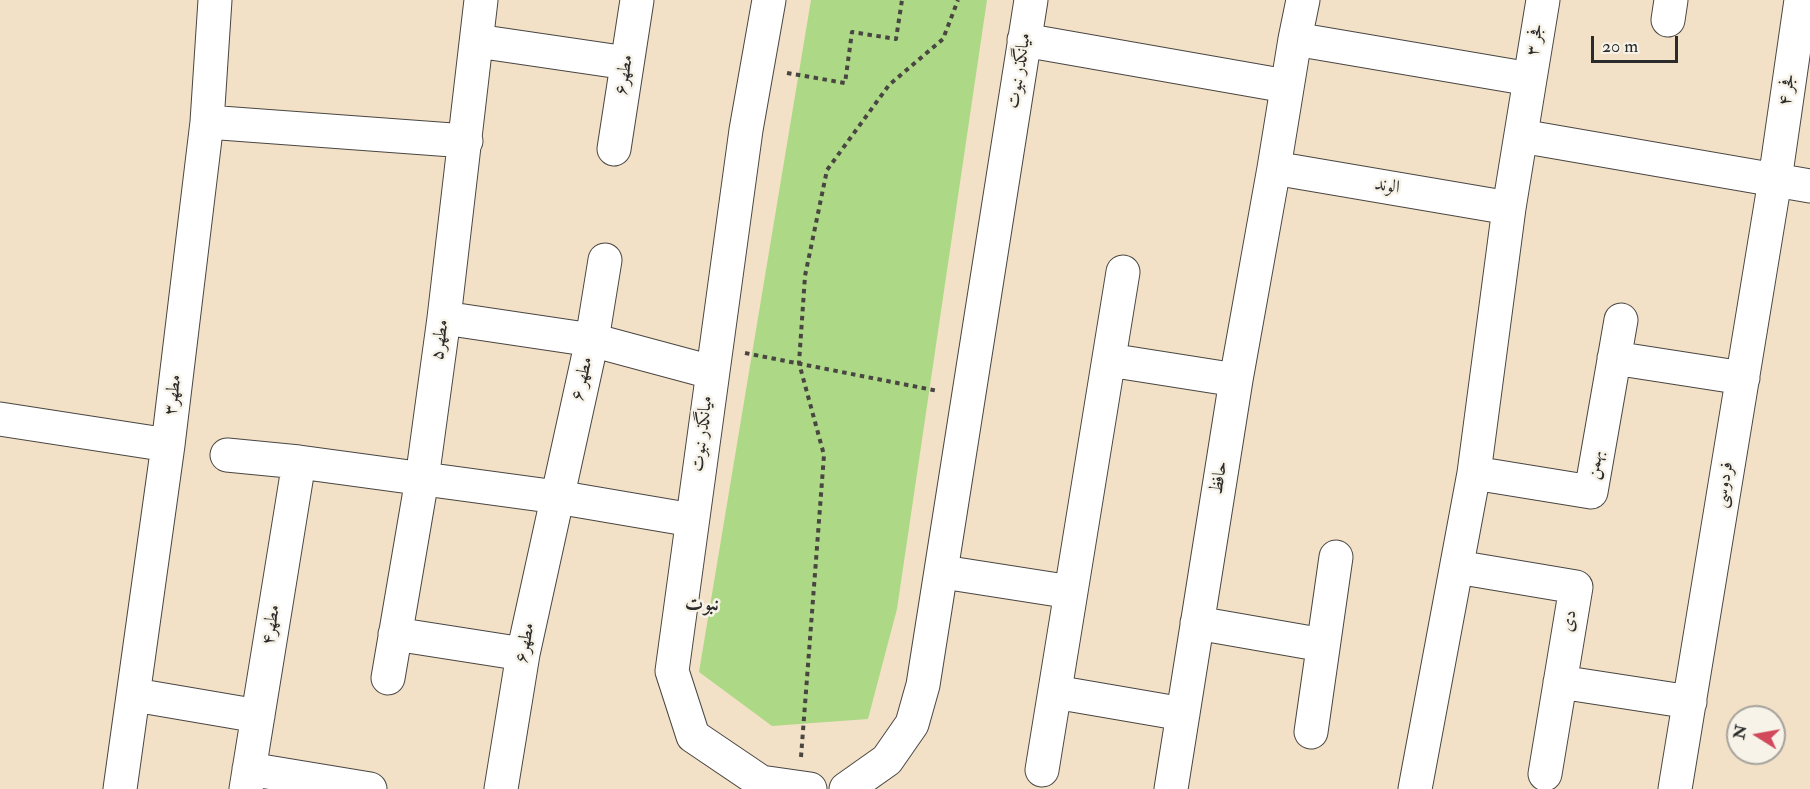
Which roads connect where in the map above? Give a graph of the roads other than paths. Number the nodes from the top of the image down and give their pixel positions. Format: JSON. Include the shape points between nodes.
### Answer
{"nodes":[{"id":1,"x":215,"y":0,"type":"edge"},
{"id":2,"x":481,"y":0,"type":"edge"},
{"id":3,"x":637,"y":0,"type":"edge"},
{"id":4,"x":769,"y":0,"type":"edge"},
{"id":5,"x":1031,"y":0,"type":"edge"},
{"id":6,"x":1303,"y":0,"type":"edge"},
{"id":7,"x":1543,"y":0,"type":"edge"},
{"id":8,"x":1802,"y":0,"type":"edge"},
{"id":9,"x":1295,"y":39,"type":"junction"},
{"id":10,"x":1024,"y":40,"type":"junction"},
{"id":11,"x":477,"y":41,"type":"junction"},
{"id":12,"x":627,"y":63,"type":"junction"},
{"id":13,"x":1530,"y":79,"type":"junction"},
{"id":14,"x":1286,"y":86,"type":"junction"},
{"id":15,"x":207,"y":122,"type":"junction"},
{"id":16,"x":1521,"y":135,"type":"junction"},
{"id":17,"x":466,"y":141,"type":"junction"},
{"id":18,"x":614,"y":149,"type":"dead end"},
{"id":19,"x":1274,"y":168,"type":"junction"},
{"id":20,"x":1775,"y":180,"type":"junction"},
{"id":21,"x":1810,"y":186,"type":"edge"},
{"id":22,"x":1509,"y":208,"type":"junction"},
{"id":23,"x":605,"y":260,"type":"dead end"},
{"id":24,"x":1123,"y":272,"type":"dead end"},
{"id":25,"x":444,"y":318,"type":"junction"},
{"id":26,"x":1621,"y":320,"type":"dead end"},
{"id":27,"x":591,"y":340,"type":"junction"},
{"id":28,"x":1614,"y":358,"type":"junction"},
{"id":29,"x":713,"y":359,"type":"junction"},
{"id":30,"x":1109,"y":360,"type":"junction"},
{"id":31,"x":1743,"y":378,"type":"junction"},
{"id":32,"x":1236,"y":380,"type":"junction"},
{"id":33,"x":0,"y":419,"type":"edge"},
{"id":34,"x":168,"y":445,"type":"junction"},
{"id":35,"x":227,"y":455,"type":"dead end"},
{"id":36,"x":299,"y":462,"type":"junction"},
{"id":37,"x":1474,"y":473,"type":"junction"},
{"id":38,"x":422,"y":479,"type":"junction"},
{"id":39,"x":556,"y":497,"type":"junction"},
{"id":40,"x":693,"y":520,"type":"junction"},
{"id":41,"x":1336,"y":557,"type":"dead end"},
{"id":42,"x":1458,"y":567,"type":"junction"},
{"id":43,"x":943,"y":572,"type":"junction"},
{"id":44,"x":1071,"y":592,"type":"junction"},
{"id":45,"x":1197,"y":623,"type":"junction"},
{"id":46,"x":395,"y":634,"type":"junction"},
{"id":47,"x":1323,"y":645,"type":"junction"},
{"id":48,"x":523,"y":654,"type":"junction"},
{"id":49,"x":388,"y":678,"type":"dead end"},
{"id":50,"x":1560,"y":682,"type":"junction"},
{"id":51,"x":1055,"y":692,"type":"junction"},
{"id":52,"x":135,"y":695,"type":"junction"},
{"id":53,"x":1690,"y":702,"type":"junction"},
{"id":54,"x":1183,"y":714,"type":"junction"},
{"id":55,"x":258,"y":716,"type":"junction"},
{"id":56,"x":1311,"y":732,"type":"dead end"},
{"id":57,"x":1042,"y":770,"type":"dead end"},
{"id":58,"x":1545,"y":774,"type":"dead end"},
{"id":59,"x":247,"y":779,"type":"edge"},
{"id":60,"x":760,"y":786,"type":"edge"},
{"id":61,"x":370,"y":788,"type":"edge"},
{"id":62,"x":805,"y":788,"type":"edge"},
{"id":63,"x":120,"y":789,"type":"edge"},
{"id":64,"x":501,"y":789,"type":"edge"},
{"id":65,"x":846,"y":789,"type":"edge"},
{"id":66,"x":1171,"y":789,"type":"edge"},
{"id":67,"x":1415,"y":789,"type":"edge"},
{"id":68,"x":1675,"y":789,"type":"edge"}],
"edges":[{"from":1,"to":15,"type":"street","name":"مطهر۳"},
{"from":2,"to":11,"type":"street","name":"مطهر۵"},
{"from":3,"to":12,"type":"street","name":"مطهر۶"},
{"from":4,"to":29,"type":"street","name":"میانگذر نبوت"},
{"from":5,"to":10,"type":"street","name":"میانگذر نبوت"},
{"from":6,"to":9,"type":"street"},
{"from":7,"to":13,"type":"street","name":"فجر ۳"},
{"from":8,"to":20,"type":"street","name":"فجر ۴"},
{"from":9,"to":13,"type":"street"},
{"from":9,"to":14,"type":"street"},
{"from":10,"to":14,"type":"street"},
{"from":10,"to":43,"type":"street","name":"میانگذر نبوت"},
{"from":11,"to":12,"type":"street"},
{"from":11,"to":17,"type":"street","name":"مطهر۵"},
{"from":12,"to":18,"type":"street","name":"مطهر۶"},
{"from":13,"to":16,"type":"street"},
{"from":14,"to":19,"type":"street"},
{"from":15,"to":17,"type":"street"},
{"from":15,"to":34,"type":"street","name":"مطهر۳"},
{"from":16,"to":20,"type":"street"},
{"from":16,"to":22,"type":"street"},
{"from":17,"to":25,"type":"street","name":"مطهر۵"},
{"from":19,"to":22,"type":"street","name":"الوند"},
{"from":19,"to":32,"type":"street","name":"حافظ"},
{"from":20,"to":21,"type":"street"},
{"from":20,"to":31,"type":"street","name":"فردوسی"},
{"from":22,"to":37,"type":"street"},
{"from":23,"to":27,"type":"street","name":"مطهر ۶"},
{"from":24,"to":30,"type":"street"},
{"from":25,"to":27,"type":"street"},
{"from":25,"to":38,"type":"street","name":"مطهر۵"},
{"from":26,"to":28,"type":"street","name":"بهمن"},
{"from":27,"to":29,"type":"street"},
{"from":27,"to":39,"type":"street","name":"مطهر ۶"},
{"from":28,"to":31,"type":"street"},
{"from":28,"to":37,"type":"street","name":"بهمن","via":[[1591,492]]},
{"from":29,"to":40,"type":"street","name":"میانگذر نبوت"},
{"from":30,"to":32,"type":"street"},
{"from":30,"to":44,"type":"street"},
{"from":31,"to":53,"type":"street","name":"فردوسی"},
{"from":32,"to":45,"type":"street","name":"حافظ"},
{"from":33,"to":34,"type":"street"},
{"from":34,"to":52,"type":"street","name":"مطهر۳"},
{"from":35,"to":36,"type":"street"},
{"from":36,"to":38,"type":"street"},
{"from":36,"to":55,"type":"street","name":"مطهر۴"},
{"from":37,"to":42,"type":"street"},
{"from":38,"to":39,"type":"street"},
{"from":38,"to":46,"type":"street","name":"مطهر۵"},
{"from":39,"to":40,"type":"street"},
{"from":39,"to":48,"type":"street","name":"مطهر۶"},
{"from":40,"to":60,"type":"street","name":"میانگذر نبوت","via":[[672,671],[693,736]]},
{"from":41,"to":47,"type":"street"},
{"from":42,"to":50,"type":"street","name":"دی","via":[[1576,587]]},
{"from":42,"to":67,"type":"street"},
{"from":43,"to":44,"type":"street"},
{"from":43,"to":65,"type":"street","name":"میانگذر نبوت","via":[[923,685],[912,723],[887,760]]},
{"from":44,"to":51,"type":"street"},
{"from":45,"to":47,"type":"street"},
{"from":45,"to":54,"type":"street","name":"حافظ"},
{"from":46,"to":48,"type":"street"},
{"from":46,"to":49,"type":"street","name":"مطهر۵"},
{"from":47,"to":56,"type":"street"},
{"from":48,"to":64,"type":"street","name":"مطهر۶"},
{"from":50,"to":53,"type":"street"},
{"from":50,"to":58,"type":"street","name":"دی"},
{"from":51,"to":54,"type":"street"},
{"from":51,"to":57,"type":"street"},
{"from":52,"to":55,"type":"street"},
{"from":52,"to":63,"type":"street","name":"مطهر۳"},
{"from":53,"to":68,"type":"street","name":"فردوسی"},
{"from":54,"to":66,"type":"street","name":"حافظ"},
{"from":55,"to":59,"type":"street","name":"مطهر۴"},
{"from":59,"to":61,"type":"street"},
{"from":60,"to":62,"type":"street","name":"میانگذر نبوت"}]}
